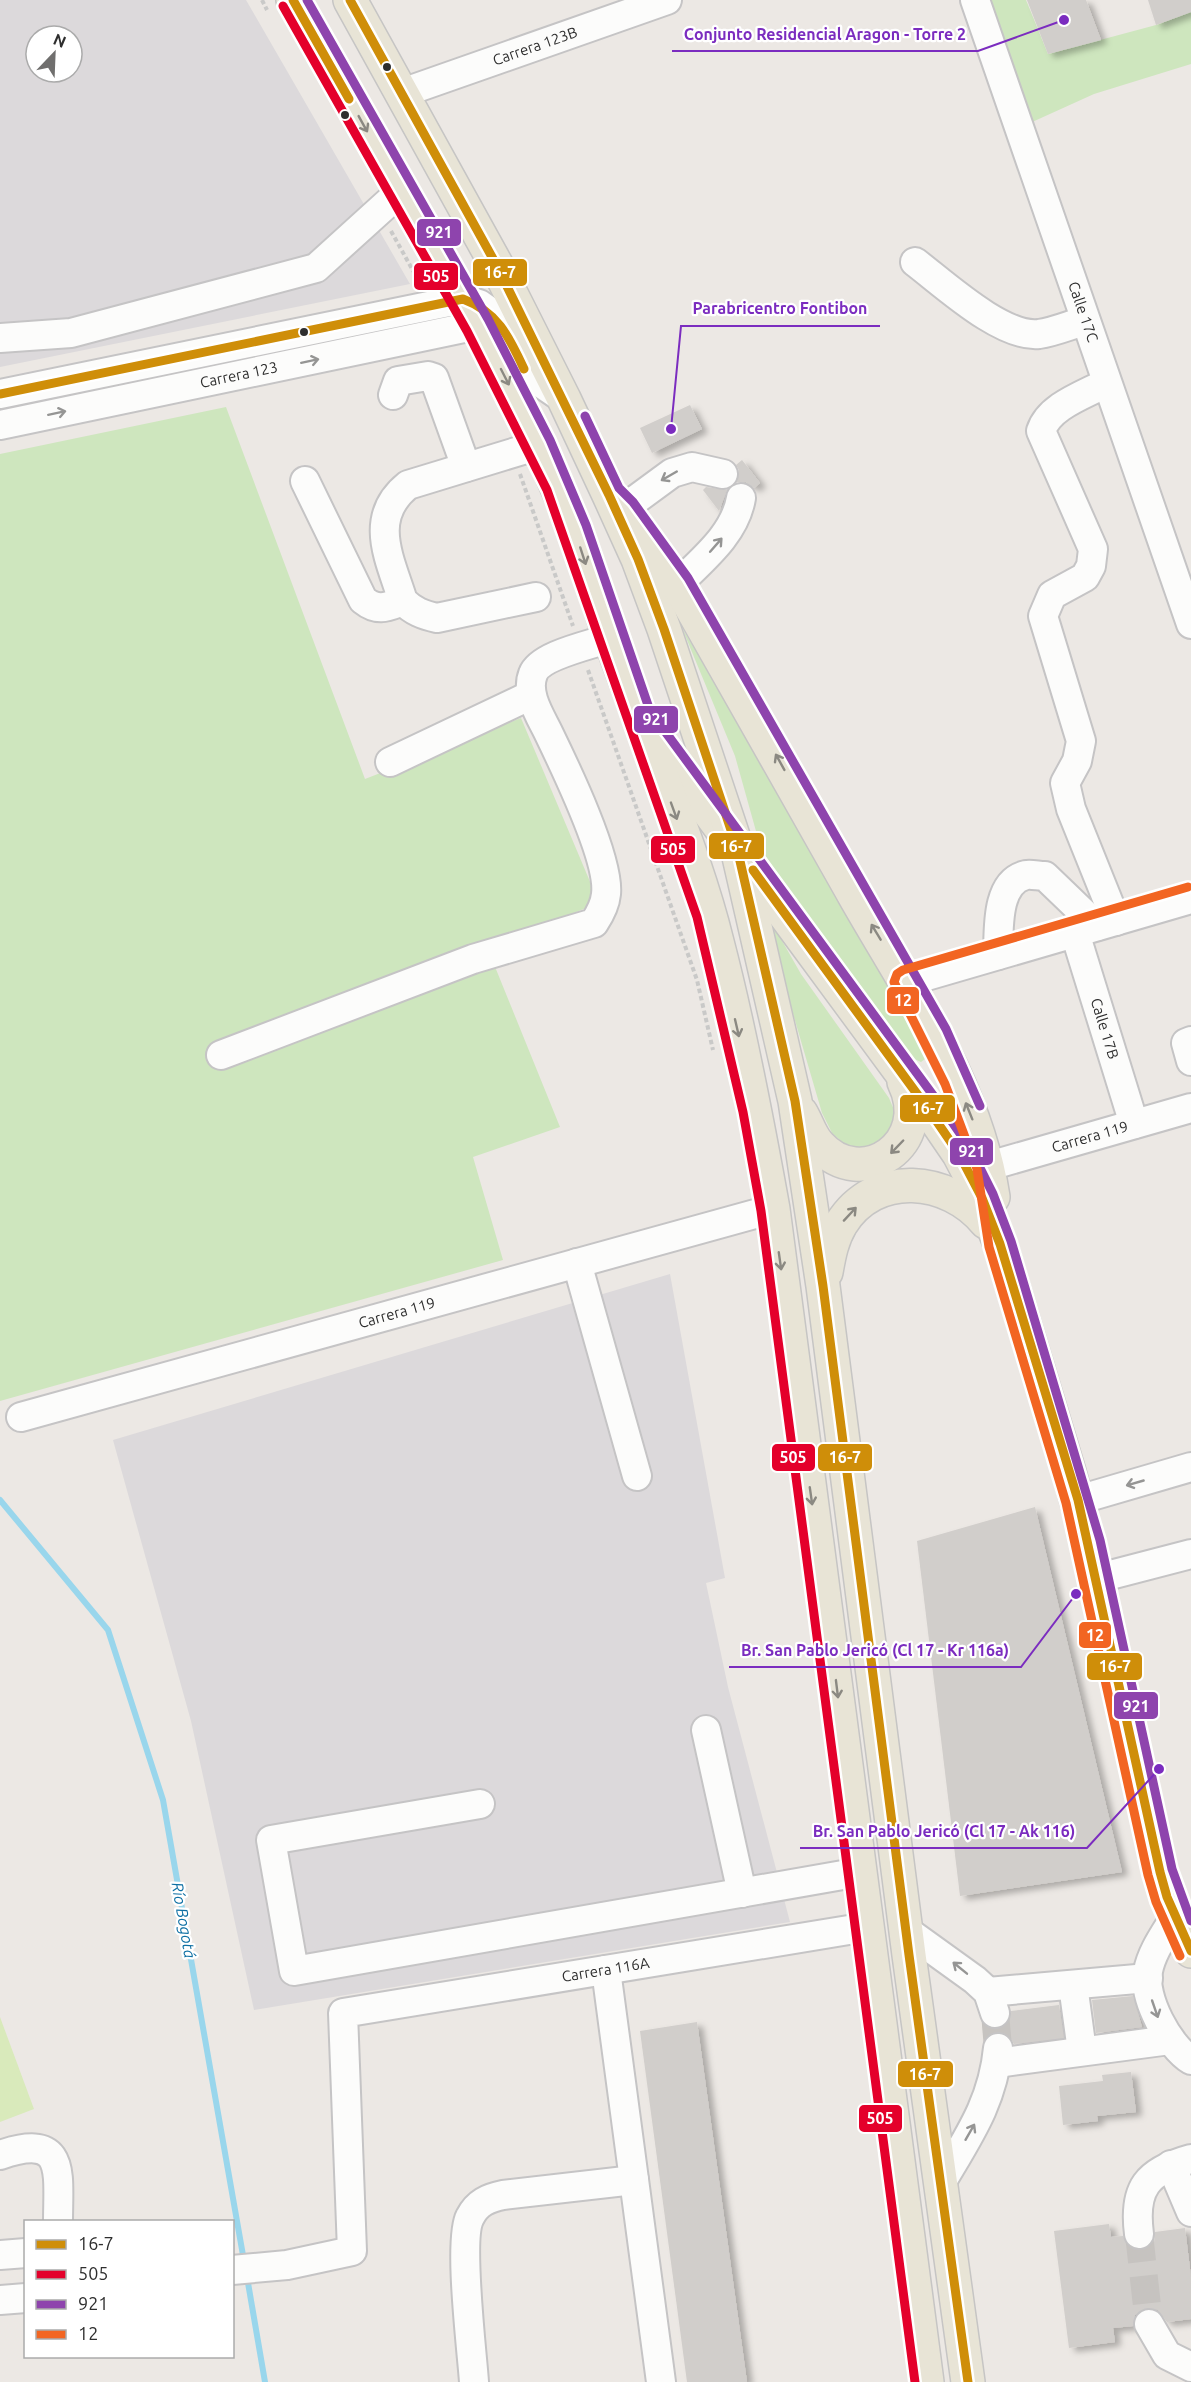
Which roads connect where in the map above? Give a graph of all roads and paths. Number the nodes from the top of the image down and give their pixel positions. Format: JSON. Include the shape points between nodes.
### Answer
{"nodes":[{"id":1,"x":293,"y":0,"type":"edge"},
{"id":2,"x":350,"y":0,"type":"edge"},
{"id":3,"x":668,"y":0,"type":"edge"},
{"id":4,"x":975,"y":0,"type":"edge"},
{"id":5,"x":402,"y":93,"type":"junction"},
{"id":6,"x":401,"y":191,"type":"junction"},
{"id":7,"x":915,"y":262,"type":"dead end"},
{"id":8,"x":470,"y":313,"type":"junction"},
{"id":9,"x":1084,"y":321,"type":"junction"},
{"id":10,"x":0,"y":338,"type":"edge"},
{"id":11,"x":1106,"y":383,"type":"junction"},
{"id":12,"x":0,"y":394,"type":"edge"},
{"id":13,"x":393,"y":395,"type":"dead end"},
{"id":14,"x":564,"y":399,"type":"junction"},
{"id":15,"x":0,"y":425,"type":"edge"},
{"id":16,"x":526,"y":448,"type":"junction"},
{"id":17,"x":466,"y":467,"type":"junction"},
{"id":18,"x":723,"y":474,"type":"dead end"},
{"id":19,"x":305,"y":481,"type":"dead end"},
{"id":20,"x":741,"y":498,"type":"dead end"},
{"id":21,"x":616,"y":502,"type":"junction"},
{"id":22,"x":678,"y":584,"type":"junction"},
{"id":23,"x":537,"y":597,"type":"dead end"},
{"id":24,"x":403,"y":601,"type":"junction"},
{"id":25,"x":1191,"y":624,"type":"edge"},
{"id":26,"x":595,"y":643,"type":"junction"},
{"id":27,"x":531,"y":695,"type":"junction"},
{"id":28,"x":639,"y":717,"type":"junction"},
{"id":29,"x":390,"y":762,"type":"dead end"},
{"id":30,"x":737,"y":848,"type":"junction"},
{"id":31,"x":1191,"y":899,"type":"edge"},
{"id":32,"x":1096,"y":927,"type":"junction"},
{"id":33,"x":998,"y":955,"type":"junction"},
{"id":34,"x":906,"y":982,"type":"junction"},
{"id":35,"x":944,"y":1053,"type":"junction"},
{"id":36,"x":221,"y":1056,"type":"dead end"},
{"id":37,"x":715,"y":1058,"type":"dead end"},
{"id":38,"x":901,"y":1075,"type":"junction"},
{"id":39,"x":795,"y":1101,"type":"junction"},
{"id":40,"x":1191,"y":1108,"type":"edge"},
{"id":41,"x":1134,"y":1124,"type":"junction"},
{"id":42,"x":989,"y":1166,"type":"junction"},
{"id":43,"x":773,"y":1209,"type":"junction"},
{"id":44,"x":1000,"y":1244,"type":"junction"},
{"id":45,"x":577,"y":1263,"type":"junction"},
{"id":46,"x":823,"y":1286,"type":"junction"},
{"id":47,"x":21,"y":1417,"type":"dead end"},
{"id":48,"x":1191,"y":1467,"type":"edge"},
{"id":49,"x":637,"y":1476,"type":"dead end"},
{"id":50,"x":1078,"y":1500,"type":"junction"},
{"id":51,"x":1191,"y":1554,"type":"edge"},
{"id":52,"x":1095,"y":1580,"type":"junction"},
{"id":53,"x":706,"y":1730,"type":"dead end"},
{"id":54,"x":480,"y":1804,"type":"dead end"},
{"id":55,"x":860,"y":1872,"type":"junction"},
{"id":56,"x":742,"y":1893,"type":"junction"},
{"id":57,"x":1175,"y":1917,"type":"junction"},
{"id":58,"x":867,"y":1927,"type":"junction"},
{"id":59,"x":907,"y":1931,"type":"junction"},
{"id":60,"x":1191,"y":1951,"type":"edge"},
{"id":61,"x":606,"y":1970,"type":"junction"},
{"id":62,"x":1148,"y":1978,"type":"junction"},
{"id":63,"x":1073,"y":1985,"type":"junction"},
{"id":64,"x":1170,"y":2040,"type":"junction"},
{"id":65,"x":1082,"y":2051,"type":"junction"},
{"id":66,"x":1191,"y":2060,"type":"edge"},
{"id":67,"x":0,"y":2155,"type":"edge"},
{"id":68,"x":1181,"y":2162,"type":"edge"},
{"id":69,"x":634,"y":2180,"type":"junction"},
{"id":70,"x":941,"y":2183,"type":"junction"},
{"id":71,"x":1191,"y":2212,"type":"edge"},
{"id":72,"x":58,"y":2220,"type":"edge"},
{"id":73,"x":1139,"y":2234,"type":"tunnel mouth"},
{"id":74,"x":24,"y":2253,"type":"edge"},
{"id":75,"x":0,"y":2255,"type":"edge"},
{"id":76,"x":234,"y":2270,"type":"edge"},
{"id":77,"x":24,"y":2298,"type":"edge"},
{"id":78,"x":0,"y":2301,"type":"edge"},
{"id":79,"x":1149,"y":2324,"type":"tunnel mouth"},
{"id":80,"x":1191,"y":2367,"type":"edge"},
{"id":81,"x":474,"y":2382,"type":"edge"},
{"id":82,"x":661,"y":2382,"type":"edge"},
{"id":83,"x":927,"y":2382,"type":"edge"},
{"id":84,"x":968,"y":2382,"type":"edge"}],
"edges":[{"from":1,"to":6,"type":"main road","one_way":true},
{"from":2,"to":5,"type":"main road"},
{"from":3,"to":5,"type":"street","name":"Carrera 123B"},
{"from":4,"to":9,"type":"street","name":"Calle 17C"},
{"from":5,"to":14,"type":"main road","via":[[497,266]]},
{"from":6,"to":8,"type":"main road"},
{"from":6,"to":10,"type":"street","via":[[316,267],[71,333]]},
{"from":7,"to":9,"type":"street","via":[[996,321],[1023,333],[1039,334]]},
{"from":8,"to":12,"type":"street","name":"Carrera 123"},
{"from":8,"to":14,"type":"street","via":[[479,304],[500,319],[526,373]]},
{"from":15,"to":8,"type":"street","name":"Carrera 123","one_way":true},
{"from":8,"to":16,"type":"main road","one_way":true},
{"from":9,"to":11,"type":"street","name":"Calle 17C"},
{"from":11,"to":25,"type":"street","name":"Calle 17C"},
{"from":11,"to":32,"type":"street","name":"Calle 17B","via":[[1056,410],[1045,420],[1041,431],[1093,549],[1085,577],[1052,595],[1043,616],[1081,741],[1077,761],[1065,783]]},
{"from":13,"to":17,"type":"street","via":[[398,381],[434,378]]},
{"from":14,"to":21,"type":"main road"},
{"from":16,"to":17,"type":"street"},
{"from":16,"to":26,"type":"path"},
{"from":16,"to":26,"type":"main road","one_way":true,"via":[[574,529]]},
{"from":17,"to":24,"type":"street","via":[[408,485],[396,495],[387,514],[383,534]]},
{"from":18,"to":21,"type":"street","one_way":true,"via":[[692,467]]},
{"from":19,"to":24,"type":"street","via":[[363,600],[381,609]]},
{"from":22,"to":20,"type":"street","one_way":true,"via":[[728,531]]},
{"from":21,"to":22,"type":"main road"},
{"from":21,"to":30,"type":"main road"},
{"from":34,"to":22,"type":"main road","one_way":true},
{"from":23,"to":24,"type":"street","via":[[437,618],[410,609]]},
{"from":26,"to":27,"type":"street","via":[[544,661],[532,674]]},
{"from":26,"to":28,"type":"main road"},
{"from":26,"to":37,"type":"path","via":[[697,980]]},
{"from":27,"to":29,"type":"street"},
{"from":27,"to":36,"type":"street","via":[[569,774],[599,852],[607,892],[594,923],[473,959]]},
{"from":28,"to":30,"type":"main road"},
{"from":28,"to":43,"type":"main road","one_way":true,"via":[[717,941]]},
{"from":30,"to":38,"type":"main road"},
{"from":30,"to":39,"type":"main road"},
{"from":31,"to":32,"type":"street"},
{"from":32,"to":33,"type":"street"},
{"from":32,"to":33,"type":"street","via":[[1045,876],[1025,875],[1011,884],[999,907]]},
{"from":32,"to":41,"type":"street","name":"Calle 17B"},
{"from":33,"to":34,"type":"street"},
{"from":34,"to":35,"type":"main road"},
{"from":35,"to":38,"type":"main road","via":[[931,1069]]},
{"from":42,"to":35,"type":"main road","one_way":true},
{"from":38,"to":39,"type":"main road","one_way":true,"via":[[910,1094],[913,1115],[907,1135],[894,1152],[876,1162],[855,1164],[835,1158],[819,1145]]},
{"from":38,"to":44,"type":"main road","via":[[959,1154]]},
{"from":39,"to":46,"type":"main road"},
{"from":40,"to":41,"type":"street","name":"Carrera 119"},
{"from":41,"to":42,"type":"street","name":"Carrera 119"},
{"from":42,"to":44,"type":"main road"},
{"from":43,"to":45,"type":"street","name":"Carrera 119"},
{"from":43,"to":55,"type":"main road","one_way":true},
{"from":46,"to":44,"type":"main road","one_way":true,"via":[[831,1246],[842,1223],[858,1205],[880,1192],[904,1185],[929,1186],[953,1193],[974,1207]]},
{"from":44,"to":50,"type":"main road"},
{"from":45,"to":47,"type":"street","name":"Carrera 119"},
{"from":45,"to":49,"type":"street"},
{"from":46,"to":59,"type":"main road"},
{"from":48,"to":50,"type":"street","one_way":true},
{"from":50,"to":52,"type":"main road"},
{"from":51,"to":52,"type":"street"},
{"from":52,"to":57,"type":"main road","via":[[1160,1872]]},
{"from":53,"to":56,"type":"street"},
{"from":54,"to":56,"type":"street","via":[[271,1840],[294,1971]]},
{"from":55,"to":56,"type":"street"},
{"from":55,"to":58,"type":"main road"},
{"from":57,"to":60,"type":"main road"},
{"from":57,"to":62,"type":"street","via":[[1153,1954]]},
{"from":58,"to":61,"type":"street","name":"Carrera 116A"},
{"from":58,"to":83,"type":"main road"},
{"from":63,"to":59,"type":"street","one_way":true,"via":[[992,2002],[950,1959]]},
{"from":59,"to":70,"type":"main road"},
{"from":61,"to":69,"type":"street"},
{"from":61,"to":76,"type":"street","name":"Carrera 116A","via":[[343,2013],[352,2251],[287,2265]]},
{"from":62,"to":63,"type":"street"},
{"from":62,"to":64,"type":"street","one_way":true,"via":[[1154,2010]]},
{"from":63,"to":65,"type":"street"},
{"from":64,"to":65,"type":"street"},
{"from":64,"to":66,"type":"street","via":[[1180,2054]]},
{"from":70,"to":65,"type":"street","one_way":true,"via":[[982,2112],[993,2085],[998,2056]]},
{"from":67,"to":72,"type":"street","via":[[22,2147],[41,2148],[51,2155],[58,2168]]},
{"from":68,"to":71,"type":"street"},
{"from":68,"to":73,"type":"street","via":[[1146,2181],[1136,2210]]},
{"from":69,"to":81,"type":"street","via":[[503,2195],[477,2206],[468,2219],[465,2257]]},
{"from":69,"to":82,"type":"street"},
{"from":70,"to":84,"type":"main road"},
{"from":74,"to":75,"type":"street"},
{"from":77,"to":78,"type":"street"},
{"from":79,"to":80,"type":"street","via":[[1167,2355]]}]}
